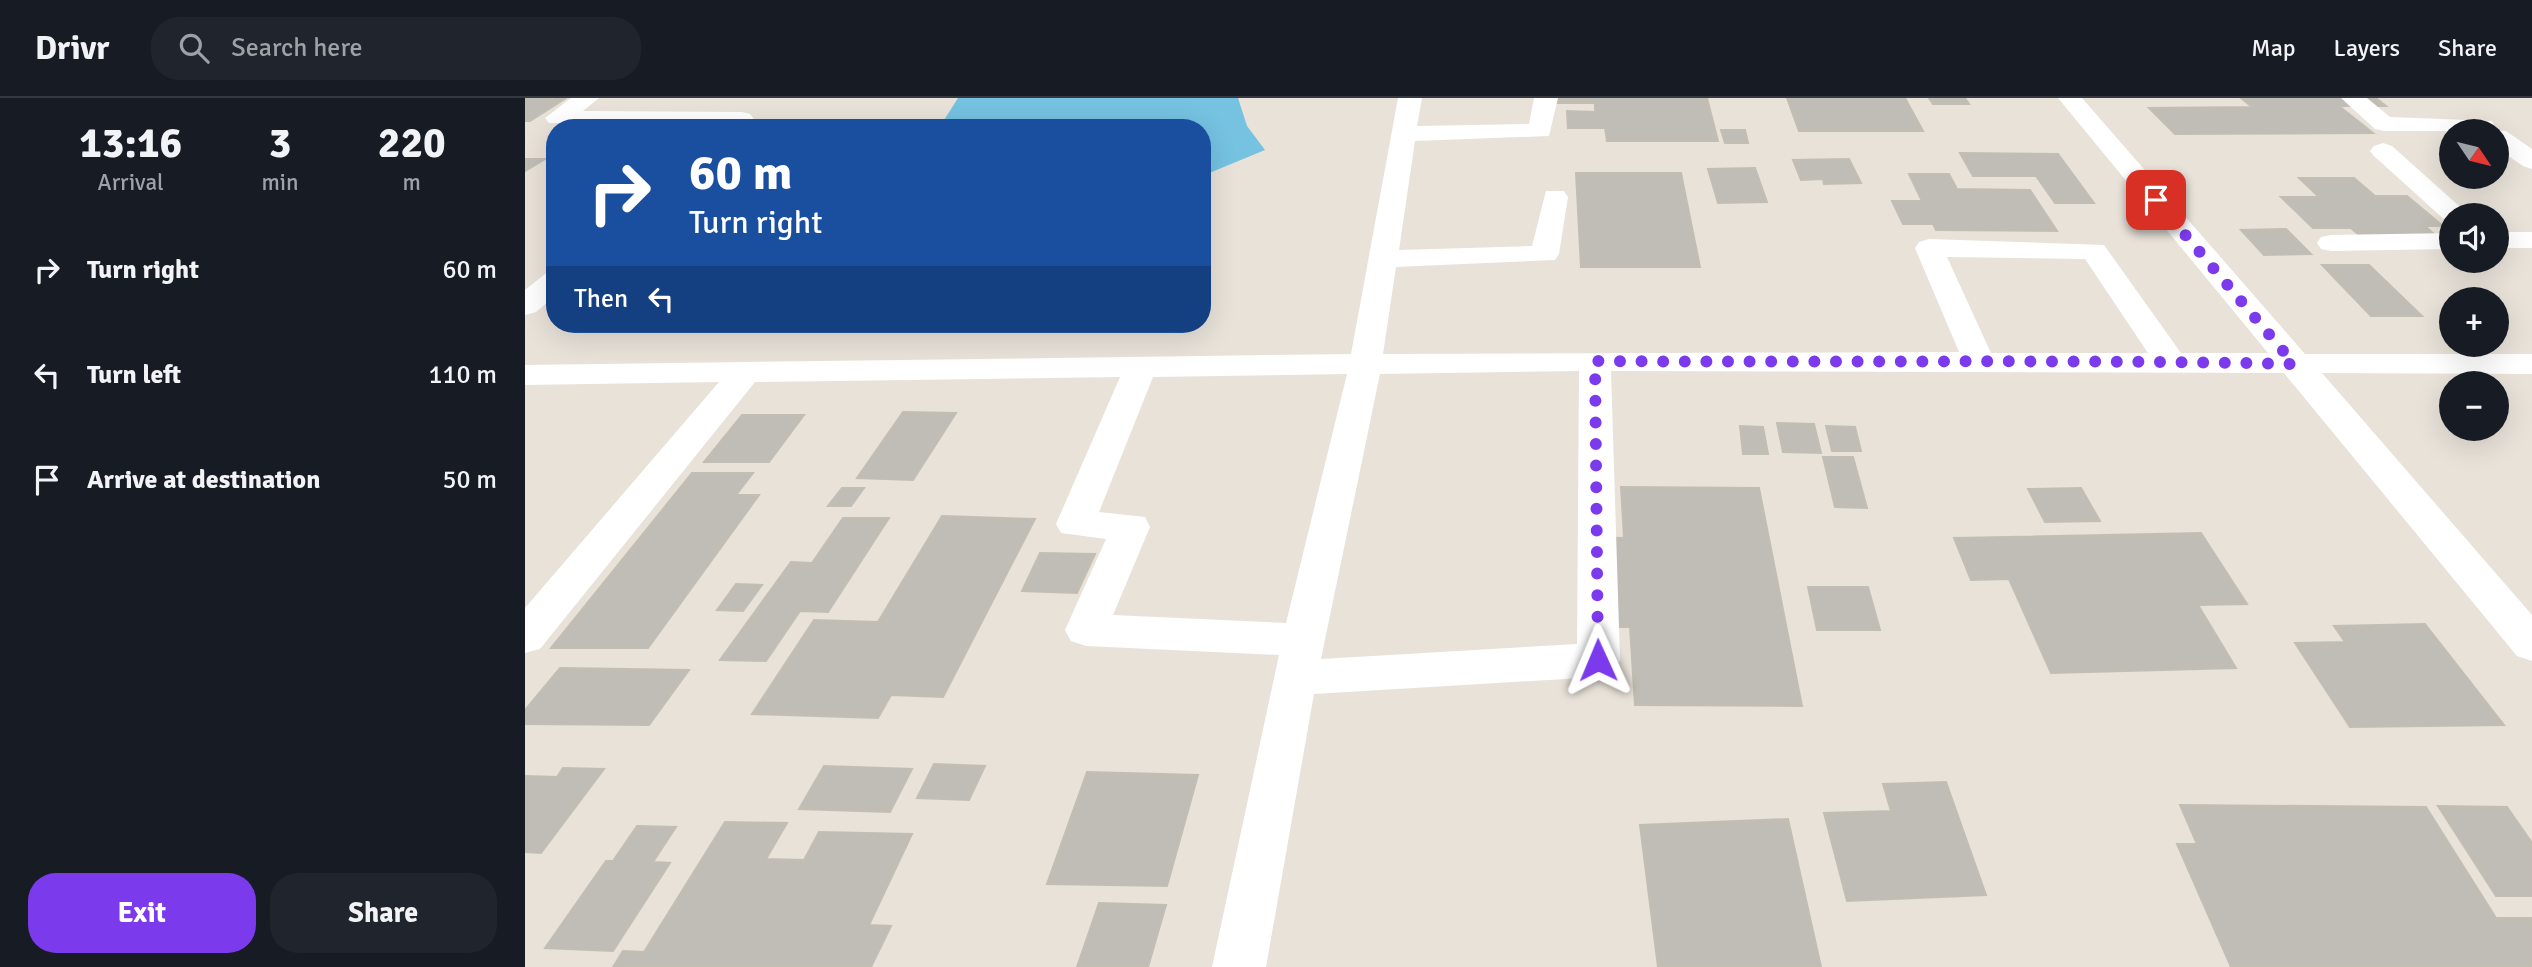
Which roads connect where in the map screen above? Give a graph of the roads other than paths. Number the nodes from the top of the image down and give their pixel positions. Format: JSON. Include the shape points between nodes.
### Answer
{"nodes":[{"id":1,"x":587,"y":98,"type":"edge"},
{"id":2,"x":1546,"y":98,"type":"edge"},
{"id":3,"x":2070,"y":98,"type":"edge"},
{"id":4,"x":2353,"y":98,"type":"edge"},
{"id":5,"x":2454,"y":105,"type":"dead end"},
{"id":6,"x":1407,"y":116,"type":"edge"},
{"id":7,"x":744,"y":117,"type":"edge"},
{"id":8,"x":2473,"y":119,"type":"edge"},
{"id":9,"x":2439,"y":128,"type":"edge"},
{"id":10,"x":2509,"y":145,"type":"edge"},
{"id":11,"x":2383,"y":151,"type":"dead end"},
{"id":12,"x":2532,"y":161,"type":"edge"},
{"id":13,"x":1555,"y":197,"type":"dead end"},
{"id":14,"x":2442,"y":203,"type":"edge"},
{"id":15,"x":2509,"y":240,"type":"edge"},
{"id":16,"x":2532,"y":240,"type":"edge"},
{"id":17,"x":2439,"y":241,"type":"edge"},
{"id":18,"x":2331,"y":243,"type":"dead end"},
{"id":19,"x":1383,"y":259,"type":"junction"},
{"id":20,"x":546,"y":288,"type":"edge"},
{"id":21,"x":525,"y":306,"type":"edge"},
{"id":22,"x":1595,"y":361,"type":"junction"},
{"id":23,"x":2170,"y":361,"type":"junction"},
{"id":24,"x":1980,"y":363,"type":"junction"},
{"id":25,"x":2294,"y":364,"type":"junction"},
{"id":26,"x":2532,"y":364,"type":"edge"},
{"id":27,"x":1366,"y":365,"type":"junction"},
{"id":28,"x":1142,"y":367,"type":"junction"},
{"id":29,"x":746,"y":372,"type":"junction"},
{"id":30,"x":525,"y":375,"type":"edge"},
{"id":31,"x":525,"y":637,"type":"edge"},
{"id":32,"x":2532,"y":644,"type":"edge"},
{"id":33,"x":1299,"y":659,"type":"junction"},
{"id":34,"x":1239,"y":967,"type":"edge"}],
"edges":[{"from":1,"to":7,"type":"street","via":[[557,118]]},
{"from":2,"to":6,"type":"street","via":[[1540,131]]},
{"from":3,"to":25,"type":"street"},
{"from":4,"to":9,"type":"street","via":[[2384,124]]},
{"from":5,"to":8,"type":"street"},
{"from":6,"to":19,"type":"street"},
{"from":10,"to":12,"type":"street"},
{"from":11,"to":14,"type":"street"},
{"from":13,"to":19,"type":"street","via":[[1545,254]]},
{"from":15,"to":16,"type":"street"},
{"from":17,"to":18,"type":"street"},
{"from":19,"to":27,"type":"street"},
{"from":20,"to":21,"type":"street"},
{"from":22,"to":24,"type":"street"},
{"from":22,"to":27,"type":"street"},
{"from":22,"to":33,"type":"street","via":[[1598,660]]},
{"from":23,"to":24,"type":"street"},
{"from":23,"to":24,"type":"street","via":[[2094,251],[1929,248]]},
{"from":23,"to":25,"type":"street"},
{"from":25,"to":26,"type":"street"},
{"from":25,"to":32,"type":"street"},
{"from":27,"to":28,"type":"street"},
{"from":27,"to":33,"type":"street"},
{"from":28,"to":29,"type":"street"},
{"from":28,"to":33,"type":"street","via":[[1075,524],[1131,527],[1086,629]]},
{"from":29,"to":30,"type":"street"},
{"from":29,"to":31,"type":"street"},
{"from":33,"to":34,"type":"street"}]}
